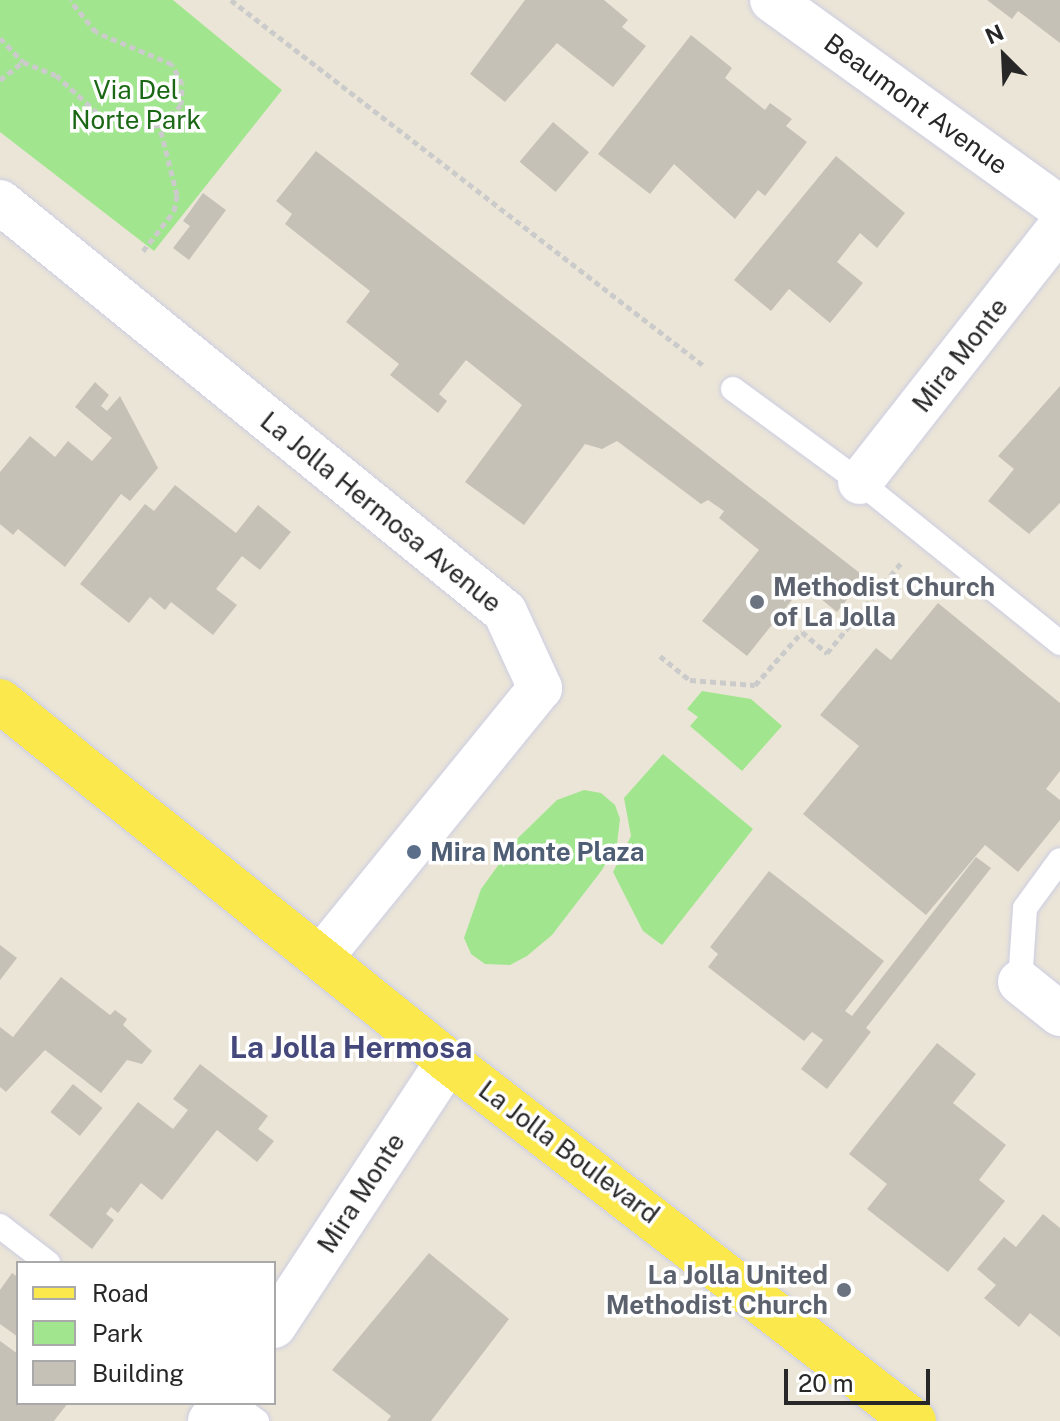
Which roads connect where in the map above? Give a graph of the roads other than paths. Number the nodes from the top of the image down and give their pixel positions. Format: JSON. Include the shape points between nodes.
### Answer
{"nodes":[{"id":1,"x":772,"y":0,"type":"edge"},
{"id":2,"x":0,"y":202,"type":"edge"},
{"id":3,"x":1060,"y":208,"type":"edge"},
{"id":4,"x":1060,"y":227,"type":"edge"},
{"id":5,"x":733,"y":389,"type":"road end"},
{"id":6,"x":860,"y":482,"type":"junction"},
{"id":7,"x":1060,"y":643,"type":"edge"},
{"id":8,"x":0,"y":701,"type":"edge"},
{"id":9,"x":1060,"y":860,"type":"edge"},
{"id":10,"x":323,"y":955,"type":"junction"},
{"id":11,"x":1020,"y":982,"type":"joint"},
{"id":12,"x":1060,"y":1014,"type":"edge"},
{"id":13,"x":448,"y":1061,"type":"junction"},
{"id":14,"x":0,"y":1226,"type":"edge"},
{"id":15,"x":45,"y":1261,"type":"edge"},
{"id":16,"x":276,"y":1323,"type":"edge"},
{"id":17,"x":235,"y":1405,"type":"edge"},
{"id":18,"x":257,"y":1421,"type":"edge"},
{"id":19,"x":914,"y":1421,"type":"edge"}],
"edges":[{"from":1,"to":3,"type":"street","name":"Beaumont Avenue"},
{"from":2,"to":10,"type":"street","name":"La Jolla Hermosa Avenue","via":[[505,612],[540,688]]},
{"from":4,"to":6,"type":"street","name":"Mira Monte"},
{"from":5,"to":6,"type":"lane"},
{"from":6,"to":7,"type":"lane"},
{"from":8,"to":10,"type":"main road","name":"La Jolla Boulevard"},
{"from":9,"to":11,"type":"lane","via":[[1025,908]]},
{"from":10,"to":13,"type":"main road","name":"La Jolla Boulevard"},
{"from":11,"to":12,"type":"street"},
{"from":13,"to":16,"type":"street","name":"Mira Monte"},
{"from":13,"to":19,"type":"main road","name":"La Jolla Boulevard"},
{"from":14,"to":15,"type":"lane"},
{"from":17,"to":18,"type":"lane"}]}
